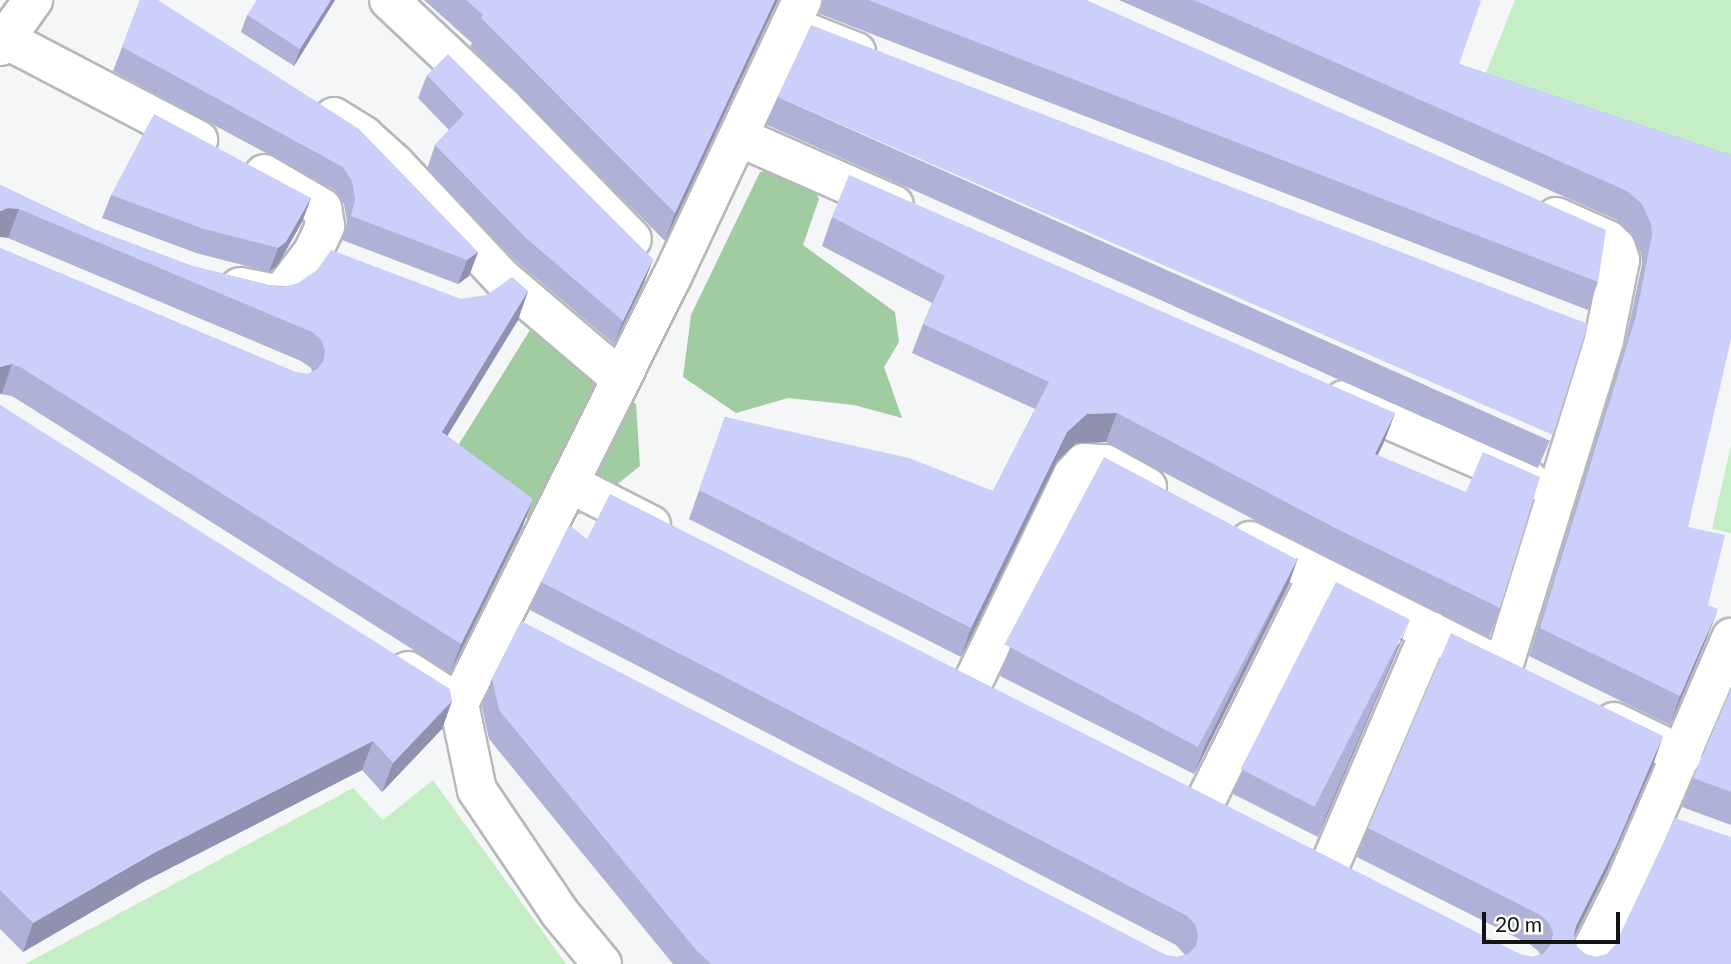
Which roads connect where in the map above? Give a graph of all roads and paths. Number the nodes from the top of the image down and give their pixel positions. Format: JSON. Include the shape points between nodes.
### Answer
{"nodes":[{"id":1,"x":33,"y":0,"type":"edge"},
{"id":2,"x":389,"y":0,"type":"edge"},
{"id":3,"x":796,"y":13,"type":"edge"},
{"id":4,"x":2,"y":42,"type":"edge"},
{"id":5,"x":893,"y":66,"type":"edge"},
{"id":6,"x":306,"y":98,"type":"edge"},
{"id":7,"x":738,"y":137,"type":"junction"},
{"id":8,"x":1519,"y":202,"type":"edge"},
{"id":9,"x":930,"y":220,"type":"edge"},
{"id":10,"x":313,"y":252,"type":"junction"},
{"id":11,"x":349,"y":266,"type":"edge"},
{"id":12,"x":201,"y":278,"type":"edge"},
{"id":13,"x":502,"y":278,"type":"junction"},
{"id":14,"x":671,"y":279,"type":"junction"},
{"id":15,"x":470,"y":303,"type":"edge"},
{"id":16,"x":1565,"y":325,"type":"edge"},
{"id":17,"x":1604,"y":340,"type":"junction"},
{"id":18,"x":621,"y":379,"type":"junction"},
{"id":19,"x":1313,"y":387,"type":"edge"},
{"id":20,"x":569,"y":483,"type":"junction"},
{"id":21,"x":1556,"y":493,"type":"junction"},
{"id":22,"x":1176,"y":502,"type":"edge"},
{"id":23,"x":1223,"y":527,"type":"edge"},
{"id":24,"x":678,"y":538,"type":"edge"},
{"id":25,"x":1317,"y":577,"type":"junction"},
{"id":26,"x":501,"y":620,"type":"junction"},
{"id":27,"x":1430,"y":631,"type":"junction"},
{"id":28,"x":1731,"y":638,"type":"edge"},
{"id":29,"x":538,"y":639,"type":"edge"},
{"id":30,"x":382,"y":655,"type":"edge"},
{"id":31,"x":934,"y":667,"type":"edge"},
{"id":32,"x":1503,"y":667,"type":"junction"},
{"id":33,"x":1538,"y":685,"type":"edge"},
{"id":34,"x":971,"y":686,"type":"junction"},
{"id":35,"x":1719,"y":702,"type":"edge"},
{"id":36,"x":459,"y":704,"type":"junction"},
{"id":37,"x":1007,"y":705,"type":"edge"},
{"id":38,"x":1586,"y":708,"type":"edge"},
{"id":39,"x":1682,"y":755,"type":"junction"},
{"id":40,"x":1167,"y":785,"type":"edge"},
{"id":41,"x":1204,"y":804,"type":"junction"},
{"id":42,"x":1653,"y":820,"type":"junction"},
{"id":43,"x":1241,"y":823,"type":"edge"},
{"id":44,"x":1692,"y":833,"type":"edge"},
{"id":45,"x":1365,"y":885,"type":"edge"},
{"id":46,"x":602,"y":964,"type":"edge"},
{"id":47,"x":1585,"y":964,"type":"edge"}],
"edges":[{"from":1,"to":4,"type":"street"},
{"from":2,"to":14,"type":"street","via":[[505,108]]},
{"from":3,"to":5,"type":"street"},
{"from":3,"to":7,"type":"street"},
{"from":4,"to":10,"type":"street","via":[[322,208],[325,226]]},
{"from":6,"to":13,"type":"street","via":[[364,136],[395,164]]},
{"from":7,"to":9,"type":"street"},
{"from":7,"to":14,"type":"street"},
{"from":8,"to":17,"type":"street","via":[[1608,240],[1616,248],[1620,260]]},
{"from":10,"to":11,"type":"street"},
{"from":10,"to":12,"type":"street","via":[[294,281],[275,294]]},
{"from":13,"to":15,"type":"street"},
{"from":13,"to":18,"type":"street"},
{"from":14,"to":18,"type":"street"},
{"from":16,"to":17,"type":"street"},
{"from":17,"to":21,"type":"street"},
{"from":18,"to":20,"type":"street"},
{"from":19,"to":21,"type":"street"},
{"from":20,"to":24,"type":"street"},
{"from":20,"to":26,"type":"street"},
{"from":21,"to":32,"type":"street"},
{"from":22,"to":34,"type":"street","via":[[1105,464],[1084,463],[1073,475]]},
{"from":23,"to":25,"type":"street"},
{"from":25,"to":27,"type":"street"},
{"from":25,"to":41,"type":"street"},
{"from":26,"to":29,"type":"street"},
{"from":26,"to":36,"type":"street"},
{"from":27,"to":32,"type":"street"},
{"from":27,"to":45,"type":"street","via":[[1316,860]]},
{"from":28,"to":35,"type":"street"},
{"from":30,"to":36,"type":"street"},
{"from":31,"to":34,"type":"street"},
{"from":32,"to":33,"type":"street"},
{"from":34,"to":37,"type":"street"},
{"from":35,"to":39,"type":"street"},
{"from":36,"to":46,"type":"street","via":[[477,790],[560,913]]},
{"from":38,"to":39,"type":"street"},
{"from":39,"to":42,"type":"street"},
{"from":40,"to":41,"type":"street"},
{"from":41,"to":43,"type":"street"},
{"from":42,"to":44,"type":"street"},
{"from":42,"to":47,"type":"street"}]}
